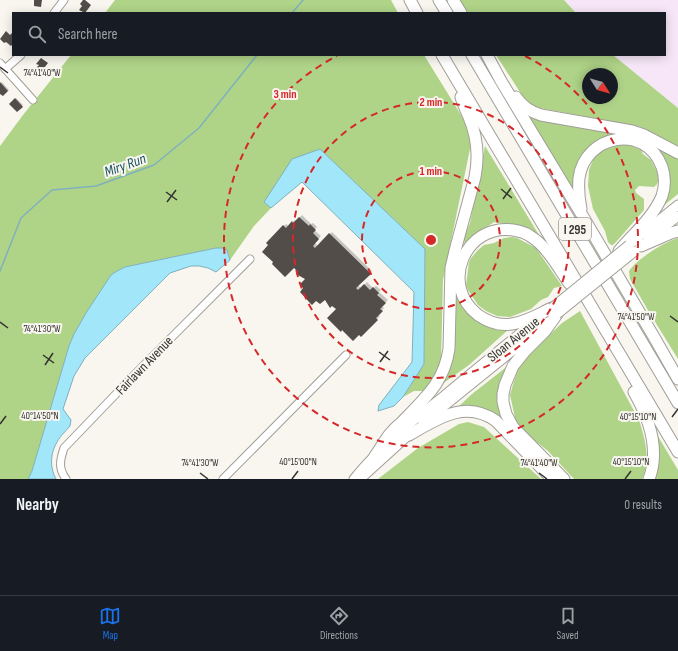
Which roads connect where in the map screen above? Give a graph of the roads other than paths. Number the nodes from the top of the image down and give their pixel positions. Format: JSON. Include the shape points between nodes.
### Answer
{"nodes":[{"id":1,"x":64,"y":0,"type":"edge"},
{"id":2,"x":410,"y":0,"type":"edge"},
{"id":3,"x":439,"y":0,"type":"edge"},
{"id":4,"x":453,"y":0,"type":"edge"},
{"id":5,"x":55,"y":12,"type":"edge"},
{"id":6,"x":416,"y":12,"type":"edge"},
{"id":7,"x":446,"y":12,"type":"edge"},
{"id":8,"x":460,"y":12,"type":"edge"},
{"id":9,"x":21,"y":56,"type":"edge"},
{"id":10,"x":443,"y":56,"type":"edge"},
{"id":11,"x":473,"y":56,"type":"edge"},
{"id":12,"x":489,"y":58,"type":"edge"},
{"id":13,"x":0,"y":63,"type":"edge"},
{"id":14,"x":5,"y":69,"type":"junction"},
{"id":15,"x":458,"y":82,"type":"junction"},
{"id":16,"x":34,"y":100,"type":"dead end"},
{"id":17,"x":678,"y":153,"type":"edge"},
{"id":18,"x":678,"y":205,"type":"edge"},
{"id":19,"x":582,"y":215,"type":"junction"},
{"id":20,"x":678,"y":216,"type":"edge"},
{"id":21,"x":678,"y":231,"type":"edge"},
{"id":22,"x":633,"y":246,"type":"junction"},
{"id":23,"x":613,"y":258,"type":"joint"},
{"id":24,"x":250,"y":259,"type":"dead end"},
{"id":25,"x":589,"y":302,"type":"junction"},
{"id":26,"x":554,"y":311,"type":"junction"},
{"id":27,"x":654,"y":337,"type":"junction"},
{"id":28,"x":346,"y":355,"type":"dead end"},
{"id":29,"x":678,"y":370,"type":"edge"},
{"id":30,"x":631,"y":372,"type":"junction"},
{"id":31,"x":678,"y":380,"type":"edge"},
{"id":32,"x":678,"y":403,"type":"edge"},
{"id":33,"x":409,"y":435,"type":"junction"},
{"id":34,"x":678,"y":452,"type":"edge"},
{"id":35,"x":375,"y":456,"type":"junction"},
{"id":36,"x":66,"y":479,"type":"edge"},
{"id":37,"x":223,"y":479,"type":"edge"},
{"id":38,"x":354,"y":479,"type":"edge"},
{"id":39,"x":360,"y":479,"type":"edge"},
{"id":40,"x":552,"y":479,"type":"edge"},
{"id":41,"x":564,"y":479,"type":"edge"},
{"id":42,"x":649,"y":479,"type":"edge"}],
"edges":[{"from":1,"to":5,"type":"street"},
{"from":2,"to":6,"type":"highway"},
{"from":3,"to":7,"type":"highway"},
{"from":4,"to":8,"type":"highway"},
{"from":9,"to":14,"type":"street"},
{"from":10,"to":15,"type":"highway","number":"I 295"},
{"from":11,"to":32,"type":"highway","number":"I 295"},
{"from":12,"to":17,"type":"highway","via":[[520,102],[533,112],[541,116],[644,134]]},
{"from":12,"to":19,"type":"highway","via":[[500,81]]},
{"from":13,"to":14,"type":"street"},
{"from":14,"to":16,"type":"street"},
{"from":15,"to":25,"type":"highway","number":"I 295"},
{"from":15,"to":35,"type":"highway","via":[[462,103],[474,131],[477,165],[451,268],[449,343],[446,361],[436,385],[389,434]]},
{"from":18,"to":22,"type":"main road","name":"Sloan Avenue"},
{"from":19,"to":22,"type":"highway","via":[[579,181],[582,166],[594,149],[616,139],[631,140],[645,145],[662,166],[664,189]]},
{"from":19,"to":27,"type":"highway"},
{"from":20,"to":22,"type":"main road","name":"Sloan Avenue"},
{"from":21,"to":22,"type":"highway"},
{"from":22,"to":23,"type":"highway","bridge":true},
{"from":22,"to":26,"type":"main road","name":"Sloan Avenue","bridge":true},
{"from":23,"to":26,"type":"main road","name":"Sloan Avenue","bridge":true},
{"from":24,"to":36,"type":"street","name":"Fairlawn Avenue","via":[[64,448],[60,464]]},
{"from":25,"to":26,"type":"highway","via":[[569,283],[547,251],[526,233],[509,229],[492,231],[477,239],[468,250],[460,269],[460,288],[468,306],[482,318],[498,324],[512,324]]},
{"from":25,"to":30,"type":"highway","number":"I 295"},
{"from":26,"to":33,"type":"main road","name":"Sloan Avenue"},
{"from":26,"to":35,"type":"main road","name":"Sloan Avenue","via":[[406,426]]},
{"from":26,"to":41,"type":"highway","via":[[545,331],[513,366],[505,385],[503,402],[513,427]]},
{"from":27,"to":29,"type":"highway"},
{"from":27,"to":31,"type":"highway"},
{"from":28,"to":37,"type":"street"},
{"from":30,"to":34,"type":"highway","number":"I 295"},
{"from":30,"to":42,"type":"highway","via":[[634,392],[652,436],[653,460]]},
{"from":33,"to":39,"type":"main road","name":"Sloan Avenue"},
{"from":33,"to":40,"type":"highway","via":[[450,414],[463,411],[479,412],[496,421]]},
{"from":35,"to":38,"type":"main road","name":"Sloan Avenue"}]}
